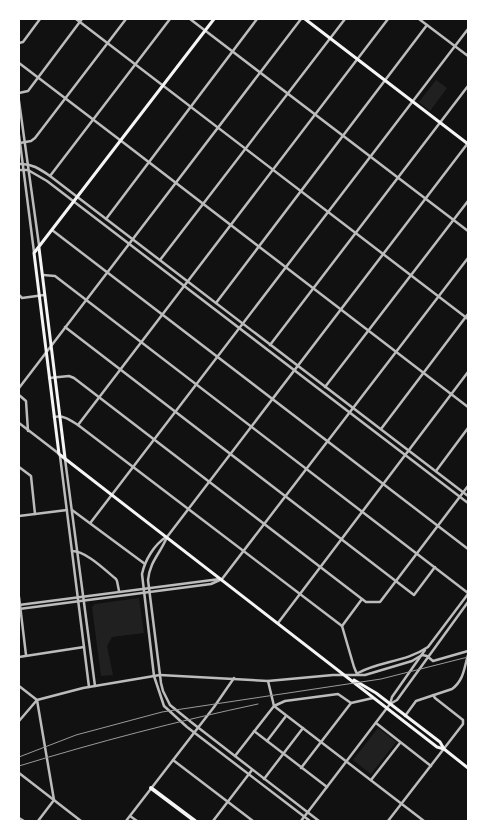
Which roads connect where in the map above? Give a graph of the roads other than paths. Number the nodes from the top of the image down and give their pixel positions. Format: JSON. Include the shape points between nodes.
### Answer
{"nodes":[{"id":1,"x":40,"y":19,"type":"edge"},
{"id":2,"x":76,"y":19,"type":"edge"},
{"id":3,"x":126,"y":19,"type":"edge"},
{"id":4,"x":170,"y":19,"type":"edge"},
{"id":5,"x":190,"y":19,"type":"edge"},
{"id":6,"x":214,"y":19,"type":"edge"},
{"id":7,"x":257,"y":19,"type":"edge"},
{"id":8,"x":301,"y":19,"type":"edge"},
{"id":9,"x":305,"y":19,"type":"edge"},
{"id":10,"x":345,"y":19,"type":"edge"},
{"id":11,"x":388,"y":19,"type":"edge"},
{"id":12,"x":419,"y":19,"type":"edge"},
{"id":13,"x":81,"y":20,"type":"edge"},
{"id":14,"x":428,"y":25,"type":"junction"},
{"id":15,"x":468,"y":29,"type":"edge"},
{"id":16,"x":205,"y":31,"type":"junction"},
{"id":17,"x":330,"y":38,"type":"junction"},
{"id":18,"x":19,"y":43,"type":"edge"},
{"id":19,"x":108,"y":43,"type":"junction"},
{"id":20,"x":455,"y":46,"type":"junction"},
{"id":21,"x":233,"y":51,"type":"junction"},
{"id":22,"x":468,"y":56,"type":"edge"},
{"id":23,"x":358,"y":59,"type":"junction"},
{"id":24,"x":19,"y":63,"type":"edge"},
{"id":25,"x":135,"y":65,"type":"junction"},
{"id":26,"x":260,"y":72,"type":"junction"},
{"id":27,"x":38,"y":77,"type":"junction"},
{"id":28,"x":386,"y":80,"type":"junction"},
{"id":29,"x":163,"y":86,"type":"junction"},
{"id":30,"x":468,"y":86,"type":"edge"},
{"id":31,"x":19,"y":93,"type":"edge"},
{"id":32,"x":288,"y":93,"type":"junction"},
{"id":33,"x":66,"y":99,"type":"junction"},
{"id":34,"x":19,"y":102,"type":"edge"},
{"id":35,"x":413,"y":102,"type":"junction"},
{"id":36,"x":190,"y":106,"type":"junction"},
{"id":37,"x":315,"y":114,"type":"junction"},
{"id":38,"x":93,"y":119,"type":"junction"},
{"id":39,"x":440,"y":122,"type":"junction"},
{"id":40,"x":218,"y":128,"type":"junction"},
{"id":41,"x":19,"y":135,"type":"edge"},
{"id":42,"x":343,"y":136,"type":"junction"},
{"id":43,"x":120,"y":140,"type":"junction"},
{"id":44,"x":22,"y":143,"type":"edge"},
{"id":45,"x":468,"y":144,"type":"edge"},
{"id":46,"x":246,"y":148,"type":"junction"},
{"id":47,"x":371,"y":157,"type":"junction"},
{"id":48,"x":148,"y":162,"type":"junction"},
{"id":49,"x":21,"y":164,"type":"edge"},
{"id":50,"x":27,"y":164,"type":"junction"},
{"id":51,"x":19,"y":170,"type":"edge"},
{"id":52,"x":23,"y":170,"type":"junction"},
{"id":53,"x":28,"y":170,"type":"junction"},
{"id":54,"x":273,"y":170,"type":"junction"},
{"id":55,"x":50,"y":176,"type":"junction"},
{"id":56,"x":398,"y":178,"type":"junction"},
{"id":57,"x":176,"y":183,"type":"junction"},
{"id":58,"x":301,"y":191,"type":"junction"},
{"id":59,"x":77,"y":196,"type":"junction"},
{"id":60,"x":426,"y":199,"type":"junction"},
{"id":61,"x":74,"y":201,"type":"junction"},
{"id":62,"x":468,"y":201,"type":"edge"},
{"id":63,"x":204,"y":204,"type":"junction"},
{"id":64,"x":328,"y":212,"type":"junction"},
{"id":65,"x":106,"y":219,"type":"junction"},
{"id":66,"x":454,"y":220,"type":"junction"},
{"id":67,"x":231,"y":225,"type":"junction"},
{"id":68,"x":52,"y":230,"type":"junction"},
{"id":69,"x":468,"y":231,"type":"edge"},
{"id":70,"x":356,"y":233,"type":"junction"},
{"id":71,"x":133,"y":239,"type":"junction"},
{"id":72,"x":129,"y":244,"type":"junction"},
{"id":73,"x":258,"y":246,"type":"junction"},
{"id":74,"x":39,"y":247,"type":"junction"},
{"id":75,"x":34,"y":254,"type":"junction"},
{"id":76,"x":383,"y":254,"type":"junction"},
{"id":77,"x":468,"y":258,"type":"edge"},
{"id":78,"x":160,"y":260,"type":"junction"},
{"id":79,"x":286,"y":267,"type":"junction"},
{"id":80,"x":107,"y":272,"type":"junction"},
{"id":81,"x":41,"y":275,"type":"junction"},
{"id":82,"x":411,"y":275,"type":"junction"},
{"id":83,"x":188,"y":281,"type":"junction"},
{"id":84,"x":184,"y":286,"type":"junction"},
{"id":85,"x":314,"y":288,"type":"junction"},
{"id":86,"x":19,"y":295,"type":"edge"},
{"id":87,"x":44,"y":295,"type":"junction"},
{"id":88,"x":39,"y":296,"type":"junction"},
{"id":89,"x":439,"y":296,"type":"junction"},
{"id":90,"x":86,"y":300,"type":"junction"},
{"id":91,"x":216,"y":303,"type":"junction"},
{"id":92,"x":341,"y":309,"type":"junction"},
{"id":93,"x":162,"y":314,"type":"junction"},
{"id":94,"x":467,"y":317,"type":"edge"},
{"id":95,"x":243,"y":323,"type":"junction"},
{"id":96,"x":65,"y":328,"type":"junction"},
{"id":97,"x":239,"y":328,"type":"junction"},
{"id":98,"x":369,"y":330,"type":"junction"},
{"id":99,"x":141,"y":342,"type":"junction"},
{"id":100,"x":51,"y":345,"type":"junction"},
{"id":101,"x":270,"y":345,"type":"junction"},
{"id":102,"x":46,"y":352,"type":"junction"},
{"id":103,"x":396,"y":352,"type":"junction"},
{"id":104,"x":217,"y":357,"type":"junction"},
{"id":105,"x":298,"y":365,"type":"junction"},
{"id":106,"x":120,"y":370,"type":"junction"},
{"id":107,"x":295,"y":370,"type":"junction"},
{"id":108,"x":468,"y":372,"type":"edge"},
{"id":109,"x":424,"y":373,"type":"junction"},
{"id":110,"x":55,"y":377,"type":"junction"},
{"id":111,"x":49,"y":378,"type":"junction"},
{"id":112,"x":196,"y":384,"type":"junction"},
{"id":113,"x":325,"y":387,"type":"junction"},
{"id":114,"x":19,"y":388,"type":"edge"},
{"id":115,"x":451,"y":394,"type":"junction"},
{"id":116,"x":19,"y":395,"type":"edge"},
{"id":117,"x":99,"y":398,"type":"junction"},
{"id":118,"x":273,"y":399,"type":"junction"},
{"id":119,"x":468,"y":406,"type":"edge"},
{"id":120,"x":353,"y":408,"type":"junction"},
{"id":121,"x":175,"y":412,"type":"junction"},
{"id":122,"x":350,"y":412,"type":"junction"},
{"id":123,"x":60,"y":416,"type":"junction"},
{"id":124,"x":54,"y":417,"type":"junction"},
{"id":125,"x":19,"y":423,"type":"edge"},
{"id":126,"x":78,"y":425,"type":"junction"},
{"id":127,"x":251,"y":427,"type":"junction"},
{"id":128,"x":468,"y":428,"type":"edge"},
{"id":129,"x":381,"y":429,"type":"junction"},
{"id":130,"x":28,"y":431,"type":"junction"},
{"id":131,"x":154,"y":440,"type":"junction"},
{"id":132,"x":328,"y":441,"type":"junction"},
{"id":133,"x":408,"y":450,"type":"junction"},
{"id":134,"x":60,"y":454,"type":"junction"},
{"id":135,"x":230,"y":454,"type":"junction"},
{"id":136,"x":405,"y":455,"type":"junction"},
{"id":137,"x":65,"y":458,"type":"junction"},
{"id":138,"x":19,"y":467,"type":"edge"},
{"id":139,"x":133,"y":467,"type":"junction"},
{"id":140,"x":306,"y":469,"type":"junction"},
{"id":141,"x":436,"y":471,"type":"junction"},
{"id":142,"x":209,"y":481,"type":"junction"},
{"id":143,"x":383,"y":484,"type":"junction"},
{"id":144,"x":468,"y":486,"type":"edge"},
{"id":145,"x":464,"y":492,"type":"junction"},
{"id":146,"x":112,"y":495,"type":"junction"},
{"id":147,"x":468,"y":496,"type":"edge"},
{"id":148,"x":285,"y":497,"type":"junction"},
{"id":149,"x":460,"y":497,"type":"junction"},
{"id":150,"x":468,"y":503,"type":"edge"},
{"id":151,"x":72,"y":509,"type":"junction"},
{"id":152,"x":188,"y":509,"type":"junction"},
{"id":153,"x":67,"y":510,"type":"junction"},
{"id":154,"x":362,"y":511,"type":"junction"},
{"id":155,"x":36,"y":514,"type":"junction"},
{"id":156,"x":19,"y":516,"type":"edge"},
{"id":157,"x":91,"y":522,"type":"junction"},
{"id":158,"x":264,"y":524,"type":"junction"},
{"id":159,"x":438,"y":526,"type":"junction"},
{"id":160,"x":167,"y":537,"type":"junction"},
{"id":161,"x":341,"y":539,"type":"junction"},
{"id":162,"x":468,"y":549,"type":"edge"},
{"id":163,"x":72,"y":551,"type":"junction"},
{"id":164,"x":77,"y":551,"type":"junction"},
{"id":165,"x":244,"y":552,"type":"junction"},
{"id":166,"x":417,"y":554,"type":"junction"},
{"id":167,"x":145,"y":564,"type":"junction"},
{"id":168,"x":320,"y":566,"type":"junction"},
{"id":169,"x":435,"y":567,"type":"junction"},
{"id":170,"x":222,"y":579,"type":"junction"},
{"id":171,"x":396,"y":581,"type":"junction"},
{"id":172,"x":149,"y":588,"type":"junction"},
{"id":173,"x":143,"y":589,"type":"junction"},
{"id":174,"x":119,"y":591,"type":"junction"},
{"id":175,"x":149,"y":593,"type":"junction"},
{"id":176,"x":468,"y":593,"type":"edge"},
{"id":177,"x":144,"y":594,"type":"junction"},
{"id":178,"x":300,"y":594,"type":"junction"},
{"id":179,"x":83,"y":596,"type":"junction"},
{"id":180,"x":19,"y":597,"type":"edge"},
{"id":181,"x":78,"y":597,"type":"junction"},
{"id":182,"x":362,"y":599,"type":"junction"},
{"id":183,"x":84,"y":601,"type":"junction"},
{"id":184,"x":78,"y":602,"type":"junction"},
{"id":185,"x":468,"y":602,"type":"edge"},
{"id":186,"x":19,"y":607,"type":"edge"},
{"id":187,"x":278,"y":623,"type":"junction"},
{"id":188,"x":342,"y":626,"type":"junction"},
{"id":189,"x":84,"y":647,"type":"junction"},
{"id":190,"x":428,"y":647,"type":"junction"},
{"id":191,"x":468,"y":653,"type":"edge"},
{"id":192,"x":422,"y":655,"type":"junction"},
{"id":193,"x":26,"y":656,"type":"junction"},
{"id":194,"x":427,"y":656,"type":"junction"},
{"id":195,"x":19,"y":657,"type":"edge"},
{"id":196,"x":412,"y":661,"type":"junction"},
{"id":197,"x":414,"y":666,"type":"junction"},
{"id":198,"x":357,"y":674,"type":"junction"},
{"id":199,"x":160,"y":675,"type":"junction"},
{"id":200,"x":345,"y":675,"type":"junction"},
{"id":201,"x":154,"y":676,"type":"junction"},
{"id":202,"x":234,"y":678,"type":"junction"},
{"id":203,"x":268,"y":681,"type":"junction"},
{"id":204,"x":19,"y":686,"type":"edge"},
{"id":205,"x":95,"y":686,"type":"junction"},
{"id":206,"x":89,"y":687,"type":"junction"},
{"id":207,"x":433,"y":695,"type":"junction"},
{"id":208,"x":373,"y":698,"type":"junction"},
{"id":209,"x":37,"y":700,"type":"junction"},
{"id":210,"x":351,"y":703,"type":"junction"},
{"id":211,"x":390,"y":704,"type":"junction"},
{"id":212,"x":274,"y":706,"type":"junction"},
{"id":213,"x":387,"y":708,"type":"junction"},
{"id":214,"x":286,"y":716,"type":"junction"},
{"id":215,"x":405,"y":716,"type":"junction"},
{"id":216,"x":19,"y":721,"type":"edge"},
{"id":217,"x":376,"y":723,"type":"junction"},
{"id":218,"x":198,"y":728,"type":"junction"},
{"id":219,"x":303,"y":728,"type":"junction"},
{"id":220,"x":254,"y":731,"type":"junction"},
{"id":221,"x":194,"y":732,"type":"junction"},
{"id":222,"x":267,"y":741,"type":"junction"},
{"id":223,"x":321,"y":742,"type":"junction"},
{"id":224,"x":400,"y":743,"type":"junction"},
{"id":225,"x":444,"y":749,"type":"junction"},
{"id":226,"x":283,"y":754,"type":"junction"},
{"id":227,"x":235,"y":756,"type":"junction"},
{"id":228,"x":173,"y":760,"type":"junction"},
{"id":229,"x":346,"y":762,"type":"junction"},
{"id":230,"x":431,"y":766,"type":"junction"},
{"id":231,"x":301,"y":768,"type":"junction"},
{"id":232,"x":468,"y":768,"type":"edge"},
{"id":233,"x":252,"y":770,"type":"junction"},
{"id":234,"x":19,"y":773,"type":"edge"},
{"id":235,"x":248,"y":774,"type":"junction"},
{"id":236,"x":264,"y":779,"type":"junction"},
{"id":237,"x":371,"y":780,"type":"junction"},
{"id":238,"x":327,"y":787,"type":"junction"},
{"id":239,"x":151,"y":788,"type":"junction"},
{"id":240,"x":54,"y":800,"type":"junction"},
{"id":241,"x":228,"y":802,"type":"junction"},
{"id":242,"x":402,"y":804,"type":"junction"},
{"id":243,"x":308,"y":812,"type":"junction"},
{"id":244,"x":130,"y":816,"type":"junction"},
{"id":245,"x":304,"y":817,"type":"junction"},
{"id":246,"x":19,"y":818,"type":"edge"},
{"id":247,"x":24,"y":821,"type":"edge"},
{"id":248,"x":38,"y":821,"type":"edge"},
{"id":249,"x":81,"y":821,"type":"edge"},
{"id":250,"x":126,"y":821,"type":"edge"},
{"id":251,"x":138,"y":821,"type":"edge"},
{"id":252,"x":195,"y":821,"type":"edge"},
{"id":253,"x":213,"y":821,"type":"edge"},
{"id":254,"x":253,"y":821,"type":"edge"},
{"id":255,"x":301,"y":821,"type":"edge"},
{"id":256,"x":310,"y":821,"type":"edge"},
{"id":257,"x":319,"y":821,"type":"edge"},
{"id":258,"x":388,"y":821,"type":"edge"},
{"id":259,"x":424,"y":821,"type":"edge"}],
"edges":[{"from":1,"to":18,"type":"street"},
{"from":2,"to":13,"type":"street"},
{"from":3,"to":19,"type":"street"},
{"from":4,"to":25,"type":"street"},
{"from":5,"to":16,"type":"street"},
{"from":6,"to":16,"type":"main road"},
{"from":7,"to":21,"type":"street"},
{"from":8,"to":26,"type":"street"},
{"from":9,"to":17,"type":"main road"},
{"from":10,"to":17,"type":"street"},
{"from":11,"to":23,"type":"street"},
{"from":12,"to":14,"type":"street"},
{"from":13,"to":19,"type":"street"},
{"from":13,"to":27,"type":"street"},
{"from":14,"to":20,"type":"street"},
{"from":14,"to":28,"type":"street"},
{"from":15,"to":20,"type":"street"},
{"from":16,"to":21,"type":"street"},
{"from":16,"to":29,"type":"main road"},
{"from":17,"to":23,"type":"main road"},
{"from":17,"to":32,"type":"street"},
{"from":19,"to":25,"type":"street"},
{"from":19,"to":33,"type":"street"},
{"from":20,"to":22,"type":"street"},
{"from":20,"to":35,"type":"street"},
{"from":21,"to":26,"type":"street"},
{"from":21,"to":36,"type":"street"},
{"from":23,"to":28,"type":"main road"},
{"from":23,"to":37,"type":"street"},
{"from":24,"to":27,"type":"street"},
{"from":25,"to":29,"type":"street"},
{"from":25,"to":38,"type":"street"},
{"from":26,"to":32,"type":"street"},
{"from":26,"to":40,"type":"street"},
{"from":27,"to":31,"type":"street","via":[[28,91]]},
{"from":27,"to":33,"type":"street"},
{"from":28,"to":35,"type":"main road"},
{"from":28,"to":42,"type":"street"},
{"from":29,"to":36,"type":"street"},
{"from":29,"to":43,"type":"main road"},
{"from":30,"to":39,"type":"street"},
{"from":32,"to":37,"type":"street"},
{"from":32,"to":46,"type":"street"},
{"from":33,"to":38,"type":"street"},
{"from":33,"to":44,"type":"street","via":[[35,138]]},
{"from":34,"to":44,"type":"street"},
{"from":35,"to":39,"type":"main road"},
{"from":35,"to":47,"type":"street"},
{"from":36,"to":40,"type":"street"},
{"from":36,"to":48,"type":"street"},
{"from":37,"to":42,"type":"street"},
{"from":37,"to":54,"type":"street"},
{"from":38,"to":43,"type":"street"},
{"from":38,"to":55,"type":"street"},
{"from":39,"to":45,"type":"main road"},
{"from":39,"to":56,"type":"street"},
{"from":40,"to":46,"type":"street"},
{"from":40,"to":57,"type":"street"},
{"from":41,"to":44,"type":"street"},
{"from":42,"to":47,"type":"street"},
{"from":42,"to":58,"type":"street"},
{"from":43,"to":48,"type":"street"},
{"from":43,"to":59,"type":"main road"},
{"from":44,"to":49,"type":"street"},
{"from":44,"to":50,"type":"street"},
{"from":45,"to":60,"type":"street"},
{"from":46,"to":54,"type":"street"},
{"from":46,"to":63,"type":"street"},
{"from":47,"to":56,"type":"street"},
{"from":47,"to":64,"type":"street"},
{"from":48,"to":57,"type":"street"},
{"from":48,"to":65,"type":"street"},
{"from":49,"to":50,"type":"street"},
{"from":49,"to":52,"type":"street"},
{"from":50,"to":53,"type":"street"},
{"from":50,"to":55,"type":"street"},
{"from":51,"to":52,"type":"street"},
{"from":52,"to":53,"type":"street"},
{"from":52,"to":75,"type":"street"},
{"from":53,"to":61,"type":"street"},
{"from":53,"to":74,"type":"street"},
{"from":54,"to":58,"type":"street"},
{"from":54,"to":67,"type":"street"},
{"from":55,"to":59,"type":"street"},
{"from":56,"to":60,"type":"street"},
{"from":56,"to":70,"type":"street"},
{"from":57,"to":63,"type":"street"},
{"from":57,"to":71,"type":"street"},
{"from":58,"to":64,"type":"street"},
{"from":58,"to":73,"type":"street"},
{"from":59,"to":61,"type":"main road"},
{"from":59,"to":65,"type":"street"},
{"from":60,"to":66,"type":"street"},
{"from":60,"to":76,"type":"street"},
{"from":61,"to":68,"type":"main road"},
{"from":61,"to":72,"type":"street"},
{"from":62,"to":66,"type":"street"},
{"from":63,"to":67,"type":"street"},
{"from":63,"to":78,"type":"street"},
{"from":64,"to":70,"type":"street"},
{"from":64,"to":79,"type":"street"},
{"from":65,"to":71,"type":"street"},
{"from":66,"to":69,"type":"street"},
{"from":66,"to":82,"type":"street"},
{"from":67,"to":73,"type":"street"},
{"from":67,"to":83,"type":"street"},
{"from":68,"to":74,"type":"main road"},
{"from":68,"to":80,"type":"street"},
{"from":70,"to":76,"type":"street"},
{"from":70,"to":85,"type":"street"},
{"from":71,"to":72,"type":"street"},
{"from":71,"to":78,"type":"street"},
{"from":72,"to":80,"type":"street"},
{"from":72,"to":84,"type":"street"},
{"from":73,"to":79,"type":"street"},
{"from":73,"to":91,"type":"street"},
{"from":74,"to":75,"type":"main road"},
{"from":74,"to":81,"type":"main road"},
{"from":75,"to":88,"type":"main road"},
{"from":76,"to":82,"type":"street"},
{"from":76,"to":92,"type":"street"},
{"from":77,"to":89,"type":"street"},
{"from":78,"to":83,"type":"street"},
{"from":79,"to":85,"type":"street"},
{"from":79,"to":95,"type":"street"},
{"from":80,"to":90,"type":"street"},
{"from":80,"to":93,"type":"street"},
{"from":81,"to":87,"type":"main road"},
{"from":81,"to":90,"type":"street","via":[[55,276]]},
{"from":82,"to":89,"type":"street"},
{"from":82,"to":98,"type":"street"},
{"from":83,"to":84,"type":"street"},
{"from":83,"to":91,"type":"street"},
{"from":84,"to":93,"type":"street"},
{"from":84,"to":97,"type":"street"},
{"from":85,"to":92,"type":"street"},
{"from":85,"to":101,"type":"street"},
{"from":86,"to":88,"type":"street","via":[[22,298]]},
{"from":87,"to":88,"type":"street"},
{"from":87,"to":100,"type":"main road"},
{"from":88,"to":102,"type":"main road"},
{"from":89,"to":94,"type":"street"},
{"from":89,"to":103,"type":"street"},
{"from":90,"to":96,"type":"street"},
{"from":90,"to":99,"type":"street"},
{"from":91,"to":95,"type":"street"},
{"from":92,"to":98,"type":"street"},
{"from":92,"to":105,"type":"street"},
{"from":93,"to":99,"type":"street"},
{"from":93,"to":104,"type":"street"},
{"from":94,"to":109,"type":"street"},
{"from":95,"to":97,"type":"street"},
{"from":95,"to":101,"type":"street"},
{"from":96,"to":100,"type":"street"},
{"from":96,"to":106,"type":"street"},
{"from":97,"to":104,"type":"street"},
{"from":97,"to":107,"type":"street"},
{"from":98,"to":103,"type":"street"},
{"from":98,"to":113,"type":"street"},
{"from":99,"to":106,"type":"street"},
{"from":99,"to":112,"type":"street"},
{"from":100,"to":102,"type":"street"},
{"from":100,"to":110,"type":"main road"},
{"from":101,"to":105,"type":"street"},
{"from":102,"to":111,"type":"main road"},
{"from":102,"to":114,"type":"street"},
{"from":103,"to":109,"type":"street"},
{"from":103,"to":120,"type":"street"},
{"from":104,"to":112,"type":"street"},
{"from":104,"to":118,"type":"street"},
{"from":105,"to":107,"type":"street"},
{"from":105,"to":113,"type":"street"},
{"from":106,"to":117,"type":"street"},
{"from":106,"to":121,"type":"street"},
{"from":107,"to":118,"type":"street"},
{"from":107,"to":122,"type":"street"},
{"from":108,"to":115,"type":"street"},
{"from":109,"to":115,"type":"street"},
{"from":109,"to":129,"type":"street"},
{"from":110,"to":111,"type":"street"},
{"from":110,"to":117,"type":"street","via":[[74,378]]},
{"from":110,"to":123,"type":"main road"},
{"from":111,"to":124,"type":"main road"},
{"from":112,"to":121,"type":"street"},
{"from":112,"to":127,"type":"street"},
{"from":113,"to":120,"type":"street"},
{"from":115,"to":119,"type":"street"},
{"from":115,"to":133,"type":"street"},
{"from":116,"to":130,"type":"street","via":[[26,401]]},
{"from":117,"to":126,"type":"street"},
{"from":117,"to":131,"type":"street"},
{"from":118,"to":127,"type":"street"},
{"from":118,"to":132,"type":"street"},
{"from":120,"to":122,"type":"street"},
{"from":120,"to":129,"type":"street"},
{"from":121,"to":131,"type":"street"},
{"from":121,"to":135,"type":"street"},
{"from":122,"to":132,"type":"street"},
{"from":122,"to":136,"type":"street"},
{"from":123,"to":124,"type":"street"},
{"from":123,"to":126,"type":"street"},
{"from":123,"to":137,"type":"main road"},
{"from":124,"to":134,"type":"main road"},
{"from":125,"to":130,"type":"street"},
{"from":126,"to":139,"type":"street"},
{"from":127,"to":135,"type":"street"},
{"from":127,"to":140,"type":"street"},
{"from":128,"to":141,"type":"street"},
{"from":129,"to":133,"type":"street"},
{"from":130,"to":134,"type":"street"},
{"from":131,"to":139,"type":"street"},
{"from":131,"to":142,"type":"street"},
{"from":132,"to":140,"type":"street"},
{"from":132,"to":143,"type":"street"},
{"from":133,"to":136,"type":"street"},
{"from":133,"to":141,"type":"street"},
{"from":134,"to":137,"type":"main road"},
{"from":134,"to":153,"type":"street"},
{"from":135,"to":142,"type":"street"},
{"from":135,"to":148,"type":"street"},
{"from":136,"to":143,"type":"street"},
{"from":136,"to":149,"type":"street"},
{"from":137,"to":146,"type":"main road"},
{"from":137,"to":151,"type":"street"},
{"from":138,"to":155,"type":"street","via":[[31,476]]},
{"from":139,"to":146,"type":"street"},
{"from":139,"to":152,"type":"street"},
{"from":140,"to":148,"type":"street"},
{"from":140,"to":154,"type":"street"},
{"from":141,"to":145,"type":"street"},
{"from":142,"to":152,"type":"street"},
{"from":142,"to":158,"type":"street"},
{"from":143,"to":154,"type":"street"},
{"from":143,"to":159,"type":"street"},
{"from":144,"to":145,"type":"street"},
{"from":145,"to":147,"type":"street"},
{"from":145,"to":149,"type":"street"},
{"from":146,"to":157,"type":"street"},
{"from":146,"to":160,"type":"main road"},
{"from":148,"to":158,"type":"street"},
{"from":148,"to":161,"type":"street"},
{"from":149,"to":150,"type":"street"},
{"from":149,"to":159,"type":"street"},
{"from":151,"to":153,"type":"street"},
{"from":151,"to":157,"type":"street"},
{"from":151,"to":164,"type":"street"},
{"from":152,"to":160,"type":"street"},
{"from":152,"to":165,"type":"street"},
{"from":153,"to":155,"type":"street"},
{"from":153,"to":163,"type":"street"},
{"from":154,"to":161,"type":"street"},
{"from":154,"to":166,"type":"street"},
{"from":155,"to":156,"type":"street"},
{"from":157,"to":167,"type":"street"},
{"from":158,"to":165,"type":"street"},
{"from":158,"to":168,"type":"street"},
{"from":159,"to":162,"type":"street"},
{"from":159,"to":166,"type":"street"},
{"from":160,"to":167,"type":"street"},
{"from":160,"to":170,"type":"main road"},
{"from":160,"to":172,"type":"street","via":[[150,565]]},
{"from":161,"to":168,"type":"street"},
{"from":161,"to":171,"type":"street"},
{"from":163,"to":164,"type":"street"},
{"from":163,"to":181,"type":"street"},
{"from":164,"to":174,"type":"street","via":[[116,578]]},
{"from":164,"to":179,"type":"street"},
{"from":165,"to":170,"type":"street"},
{"from":165,"to":178,"type":"street"},
{"from":166,"to":169,"type":"street"},
{"from":166,"to":171,"type":"street"},
{"from":167,"to":173,"type":"street"},
{"from":168,"to":178,"type":"street"},
{"from":168,"to":182,"type":"street"},
{"from":169,"to":171,"type":"street","via":[[414,595]]},
{"from":169,"to":176,"type":"street"},
{"from":170,"to":172,"type":"street"},
{"from":170,"to":175,"type":"street","via":[[212,584]]},
{"from":170,"to":187,"type":"main road"},
{"from":171,"to":182,"type":"street","via":[[380,602]]},
{"from":172,"to":173,"type":"street"},
{"from":172,"to":175,"type":"street"},
{"from":173,"to":174,"type":"street"},
{"from":173,"to":177,"type":"street"},
{"from":174,"to":179,"type":"street"},
{"from":175,"to":177,"type":"street"},
{"from":175,"to":199,"type":"street"},
{"from":176,"to":190,"type":"street"},
{"from":177,"to":183,"type":"street"},
{"from":177,"to":201,"type":"street"},
{"from":178,"to":187,"type":"street"},
{"from":178,"to":188,"type":"street"},
{"from":179,"to":181,"type":"street"},
{"from":179,"to":183,"type":"street"},
{"from":180,"to":186,"type":"street"},
{"from":181,"to":184,"type":"street"},
{"from":181,"to":186,"type":"street"},
{"from":182,"to":188,"type":"street"},
{"from":183,"to":184,"type":"street"},
{"from":183,"to":205,"type":"street"},
{"from":184,"to":186,"type":"street"},
{"from":184,"to":189,"type":"street"},
{"from":185,"to":194,"type":"street"},
{"from":186,"to":193,"type":"street"},
{"from":187,"to":200,"type":"main road"},
{"from":188,"to":198,"type":"street"},
{"from":189,"to":193,"type":"street"},
{"from":189,"to":206,"type":"street"},
{"from":190,"to":192,"type":"street"},
{"from":190,"to":198,"type":"street","via":[[404,659]]},
{"from":191,"to":194,"type":"street","via":[[433,661]]},
{"from":191,"to":207,"type":"street","via":[[460,682],[452,689]]},
{"from":192,"to":194,"type":"street"},
{"from":192,"to":196,"type":"street"},
{"from":192,"to":197,"type":"street"},
{"from":193,"to":195,"type":"street"},
{"from":194,"to":211,"type":"street","via":[[397,700]]},
{"from":196,"to":197,"type":"street"},
{"from":196,"to":198,"type":"street","via":[[365,675]]},
{"from":197,"to":211,"type":"street"},
{"from":198,"to":200,"type":"street"},
{"from":199,"to":201,"type":"street"},
{"from":199,"to":202,"type":"street"},
{"from":199,"to":218,"type":"street","via":[[170,705]]},
{"from":200,"to":203,"type":"street"},
{"from":200,"to":208,"type":"main road"},
{"from":200,"to":211,"type":"main road"},
{"from":201,"to":205,"type":"street"},
{"from":201,"to":221,"type":"street","via":[[164,706]]},
{"from":202,"to":203,"type":"street"},
{"from":202,"to":218,"type":"street"},
{"from":203,"to":212,"type":"street"},
{"from":204,"to":209,"type":"street"},
{"from":205,"to":206,"type":"street"},
{"from":206,"to":209,"type":"street"},
{"from":207,"to":215,"type":"street","via":[[416,701]]},
{"from":207,"to":225,"type":"street","via":[[463,722]]},
{"from":208,"to":210,"type":"street"},
{"from":208,"to":213,"type":"main road"},
{"from":209,"to":216,"type":"street"},
{"from":209,"to":240,"type":"street"},
{"from":210,"to":212,"type":"street","via":[[338,694]]},
{"from":210,"to":223,"type":"street"},
{"from":211,"to":213,"type":"street"},
{"from":211,"to":215,"type":"main road"},
{"from":212,"to":214,"type":"street"},
{"from":212,"to":220,"type":"street"},
{"from":213,"to":217,"type":"street"},
{"from":213,"to":225,"type":"main road"},
{"from":214,"to":219,"type":"street"},
{"from":214,"to":222,"type":"street"},
{"from":215,"to":225,"type":"main road","via":[[440,742]]},
{"from":217,"to":224,"type":"street"},
{"from":217,"to":229,"type":"street"},
{"from":218,"to":221,"type":"street"},
{"from":218,"to":227,"type":"street"},
{"from":219,"to":223,"type":"street"},
{"from":219,"to":226,"type":"street"},
{"from":220,"to":222,"type":"street"},
{"from":220,"to":227,"type":"street"},
{"from":221,"to":228,"type":"street"},
{"from":221,"to":235,"type":"street"},
{"from":222,"to":226,"type":"street"},
{"from":223,"to":229,"type":"street"},
{"from":223,"to":231,"type":"street"},
{"from":224,"to":230,"type":"street"},
{"from":224,"to":237,"type":"street"},
{"from":225,"to":230,"type":"street"},
{"from":225,"to":232,"type":"main road"},
{"from":226,"to":231,"type":"street"},
{"from":226,"to":236,"type":"street"},
{"from":227,"to":233,"type":"street"},
{"from":228,"to":239,"type":"street"},
{"from":228,"to":241,"type":"street"},
{"from":229,"to":237,"type":"street"},
{"from":229,"to":238,"type":"street"},
{"from":230,"to":242,"type":"street"},
{"from":231,"to":238,"type":"street"},
{"from":233,"to":235,"type":"street"},
{"from":233,"to":236,"type":"street"},
{"from":234,"to":240,"type":"street"},
{"from":235,"to":241,"type":"street"},
{"from":235,"to":245,"type":"street"},
{"from":236,"to":243,"type":"street"},
{"from":237,"to":242,"type":"street"},
{"from":238,"to":243,"type":"street"},
{"from":239,"to":244,"type":"street"},
{"from":239,"to":252,"type":"main road"},
{"from":240,"to":248,"type":"street"},
{"from":240,"to":249,"type":"street"},
{"from":241,"to":253,"type":"street"},
{"from":241,"to":254,"type":"street"},
{"from":242,"to":258,"type":"street"},
{"from":242,"to":259,"type":"street"},
{"from":243,"to":245,"type":"street"},
{"from":243,"to":257,"type":"street"},
{"from":244,"to":250,"type":"street"},
{"from":244,"to":251,"type":"street"},
{"from":245,"to":255,"type":"street"},
{"from":245,"to":256,"type":"street"},
{"from":246,"to":247,"type":"street"}]}
